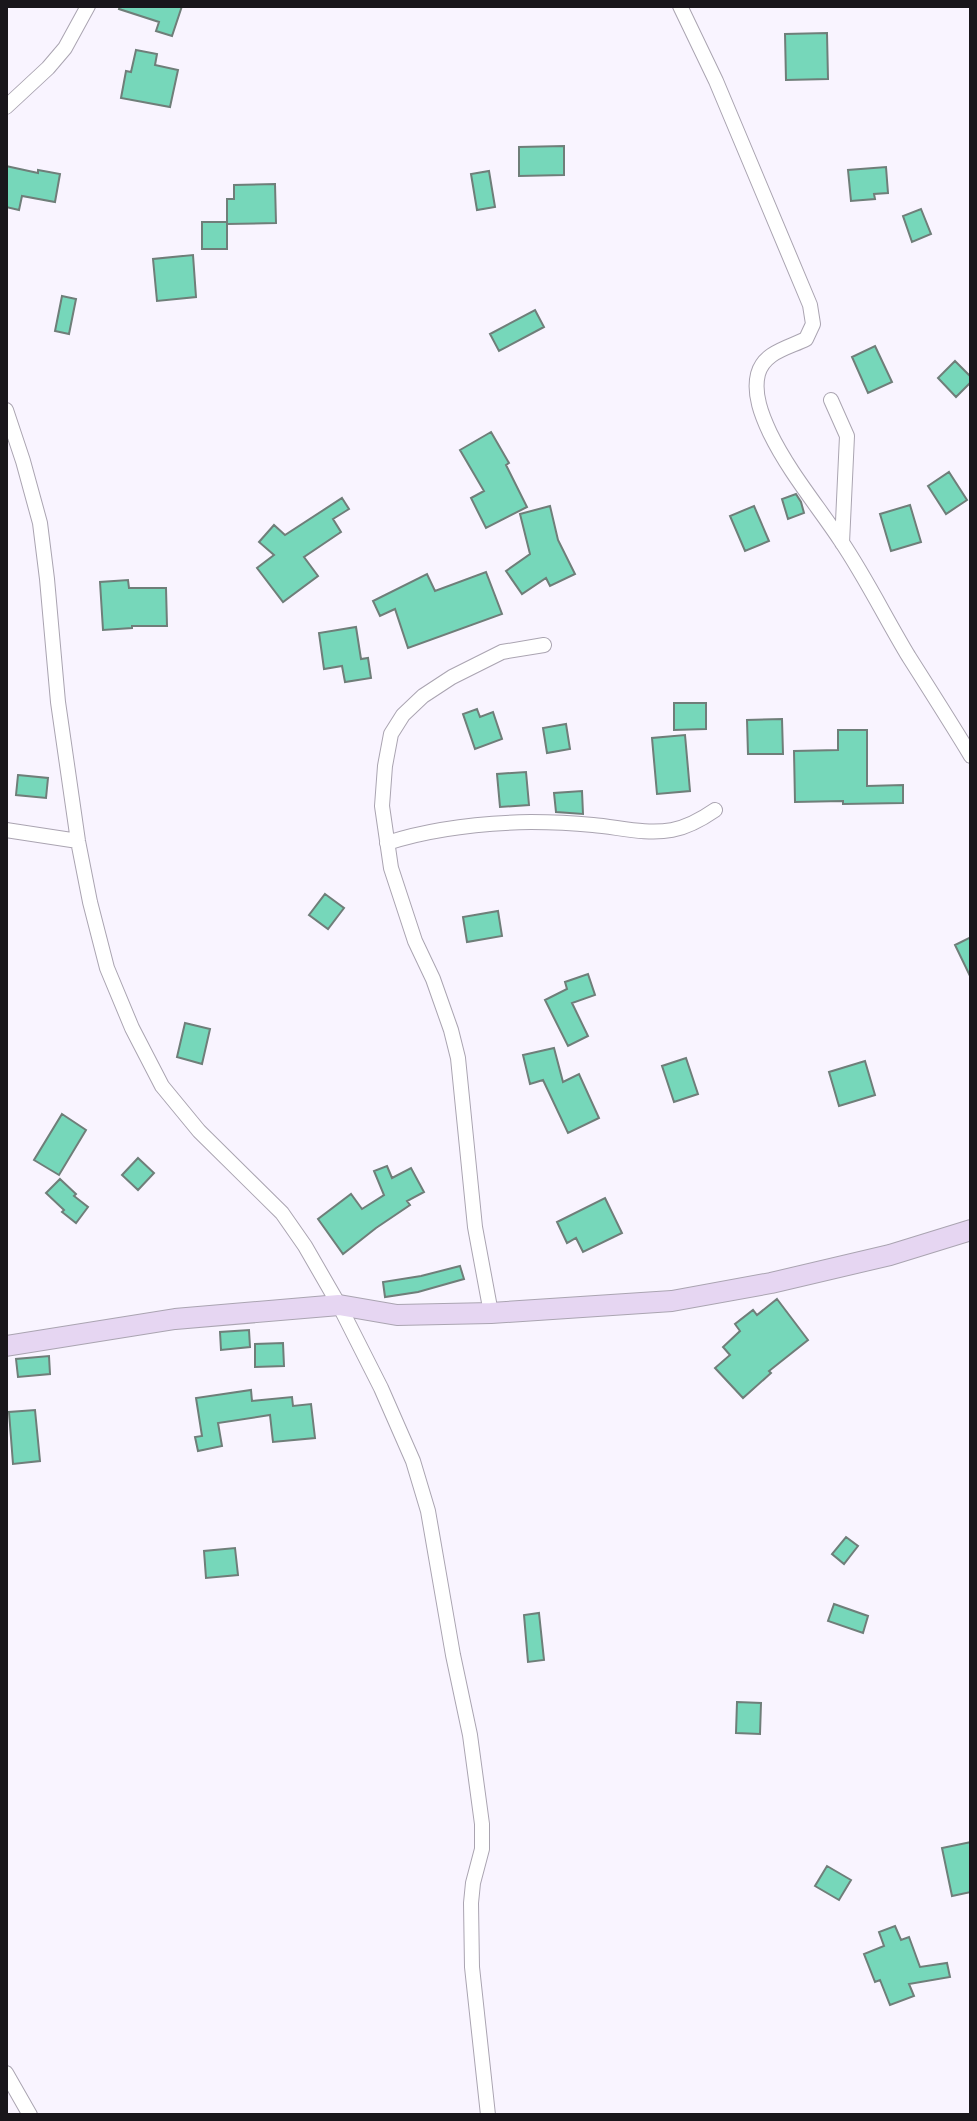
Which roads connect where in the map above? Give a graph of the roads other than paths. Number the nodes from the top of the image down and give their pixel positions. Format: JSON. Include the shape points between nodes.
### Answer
{"nodes":[{"id":1,"x":88,"y":6,"type":"edge"},
{"id":2,"x":680,"y":6,"type":"edge"},
{"id":3,"x":6,"y":107,"type":"edge"},
{"id":4,"x":831,"y":400,"type":"dead end"},
{"id":5,"x":6,"y":410,"type":"edge"},
{"id":6,"x":842,"y":543,"type":"junction"},
{"id":7,"x":544,"y":645,"type":"dead end"},
{"id":8,"x":971,"y":756,"type":"edge"},
{"id":9,"x":715,"y":810,"type":"dead end"},
{"id":10,"x":6,"y":830,"type":"edge"},
{"id":11,"x":78,"y":841,"type":"junction"},
{"id":12,"x":387,"y":843,"type":"junction"},
{"id":13,"x":971,"y":1230,"type":"edge"},
{"id":14,"x":339,"y":1305,"type":"junction"},
{"id":15,"x":491,"y":1313,"type":"junction"},
{"id":16,"x":6,"y":1346,"type":"edge"},
{"id":17,"x":6,"y":2073,"type":"edge"},
{"id":18,"x":30,"y":2115,"type":"edge"},
{"id":19,"x":488,"y":2115,"type":"edge"}],
"edges":[{"from":1,"to":3,"type":"street","via":[[65,48]]},
{"from":2,"to":6,"type":"street","via":[[810,305],[813,324],[806,339],[768,358],[759,372],[760,408],[787,465]]},
{"from":4,"to":6,"type":"street","via":[[847,436]]},
{"from":5,"to":11,"type":"street","via":[[40,523]]},
{"from":6,"to":8,"type":"street"},
{"from":7,"to":12,"type":"street","via":[[484,660],[423,696],[403,715],[391,734],[385,766],[382,806]]},
{"from":9,"to":12,"type":"street","via":[[699,821],[659,832],[530,822],[433,830]]},
{"from":10,"to":11,"type":"street"},
{"from":11,"to":14,"type":"street","via":[[107,968],[162,1086],[199,1131],[282,1213]]},
{"from":12,"to":15,"type":"street","via":[[415,941],[458,1058],[475,1227]]},
{"from":13,"to":15,"type":"street","via":[[890,1255],[672,1301]]},
{"from":14,"to":15,"type":"street","via":[[397,1315]]},
{"from":14,"to":16,"type":"street","via":[[175,1319]]},
{"from":14,"to":19,"type":"street","via":[[413,1461],[438,1557],[482,1824],[471,1903],[472,1967]]},
{"from":17,"to":18,"type":"street"}]}
